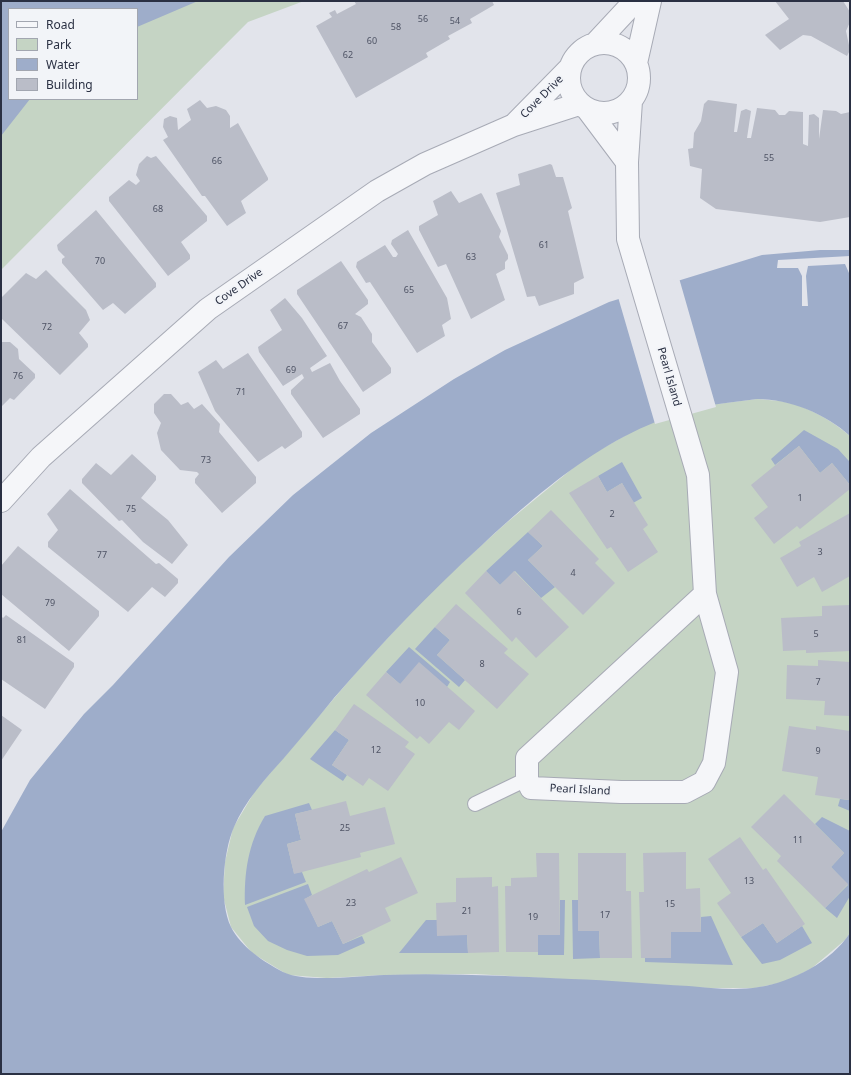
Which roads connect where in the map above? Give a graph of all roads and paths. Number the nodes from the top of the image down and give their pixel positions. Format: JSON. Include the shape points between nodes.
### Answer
{"nodes":[{"id":1,"x":635,"y":1,"type":"edge"},
{"id":2,"x":650,"y":1,"type":"edge"},
{"id":3,"x":596,"y":44,"type":"junction"},
{"id":4,"x":636,"y":62,"type":"junction"},
{"id":5,"x":570,"y":68,"type":"junction"},
{"id":6,"x":631,"y":101,"type":"junction"},
{"id":7,"x":584,"y":107,"type":"junction"},
{"id":8,"x":514,"y":125,"type":"junction"},
{"id":9,"x":627,"y":162,"type":"junction"},
{"id":10,"x":1,"y":501,"type":"edge"},
{"id":11,"x":705,"y":594,"type":"junction"},
{"id":12,"x":527,"y":779,"type":"junction"},
{"id":13,"x":475,"y":804,"type":"dead end"}],
"edges":[{"from":1,"to":3,"type":"street"},
{"from":2,"to":4,"type":"street"},
{"from":3,"to":4,"type":"street","via":[[619,46]]},
{"from":3,"to":5,"type":"street","via":[[584,49],[575,57]]},
{"from":4,"to":6,"type":"street","via":[[640,76],[638,89]]},
{"from":5,"to":7,"type":"street","via":[[568,81],[572,94]]},
{"from":5,"to":8,"type":"street","name":"Cove Drive"},
{"from":6,"to":7,"type":"street","via":[[622,109],[611,113],[599,113]]},
{"from":6,"to":9,"type":"street","name":"Pearl Island"},
{"from":7,"to":8,"type":"street","name":"Cove Drive"},
{"from":7,"to":9,"type":"street"},
{"from":8,"to":10,"type":"street","name":"Cove Drive","via":[[425,164],[377,191],[208,309],[41,457]]},
{"from":9,"to":11,"type":"street","name":"Pearl Island","via":[[628,239],[698,475]]},
{"from":11,"to":12,"type":"street","via":[[527,758]]},
{"from":11,"to":12,"type":"street","name":"Pearl Island","via":[[727,672],[714,763],[704,782],[685,792],[622,792],[531,788]]},
{"from":12,"to":13,"type":"lane"}]}
